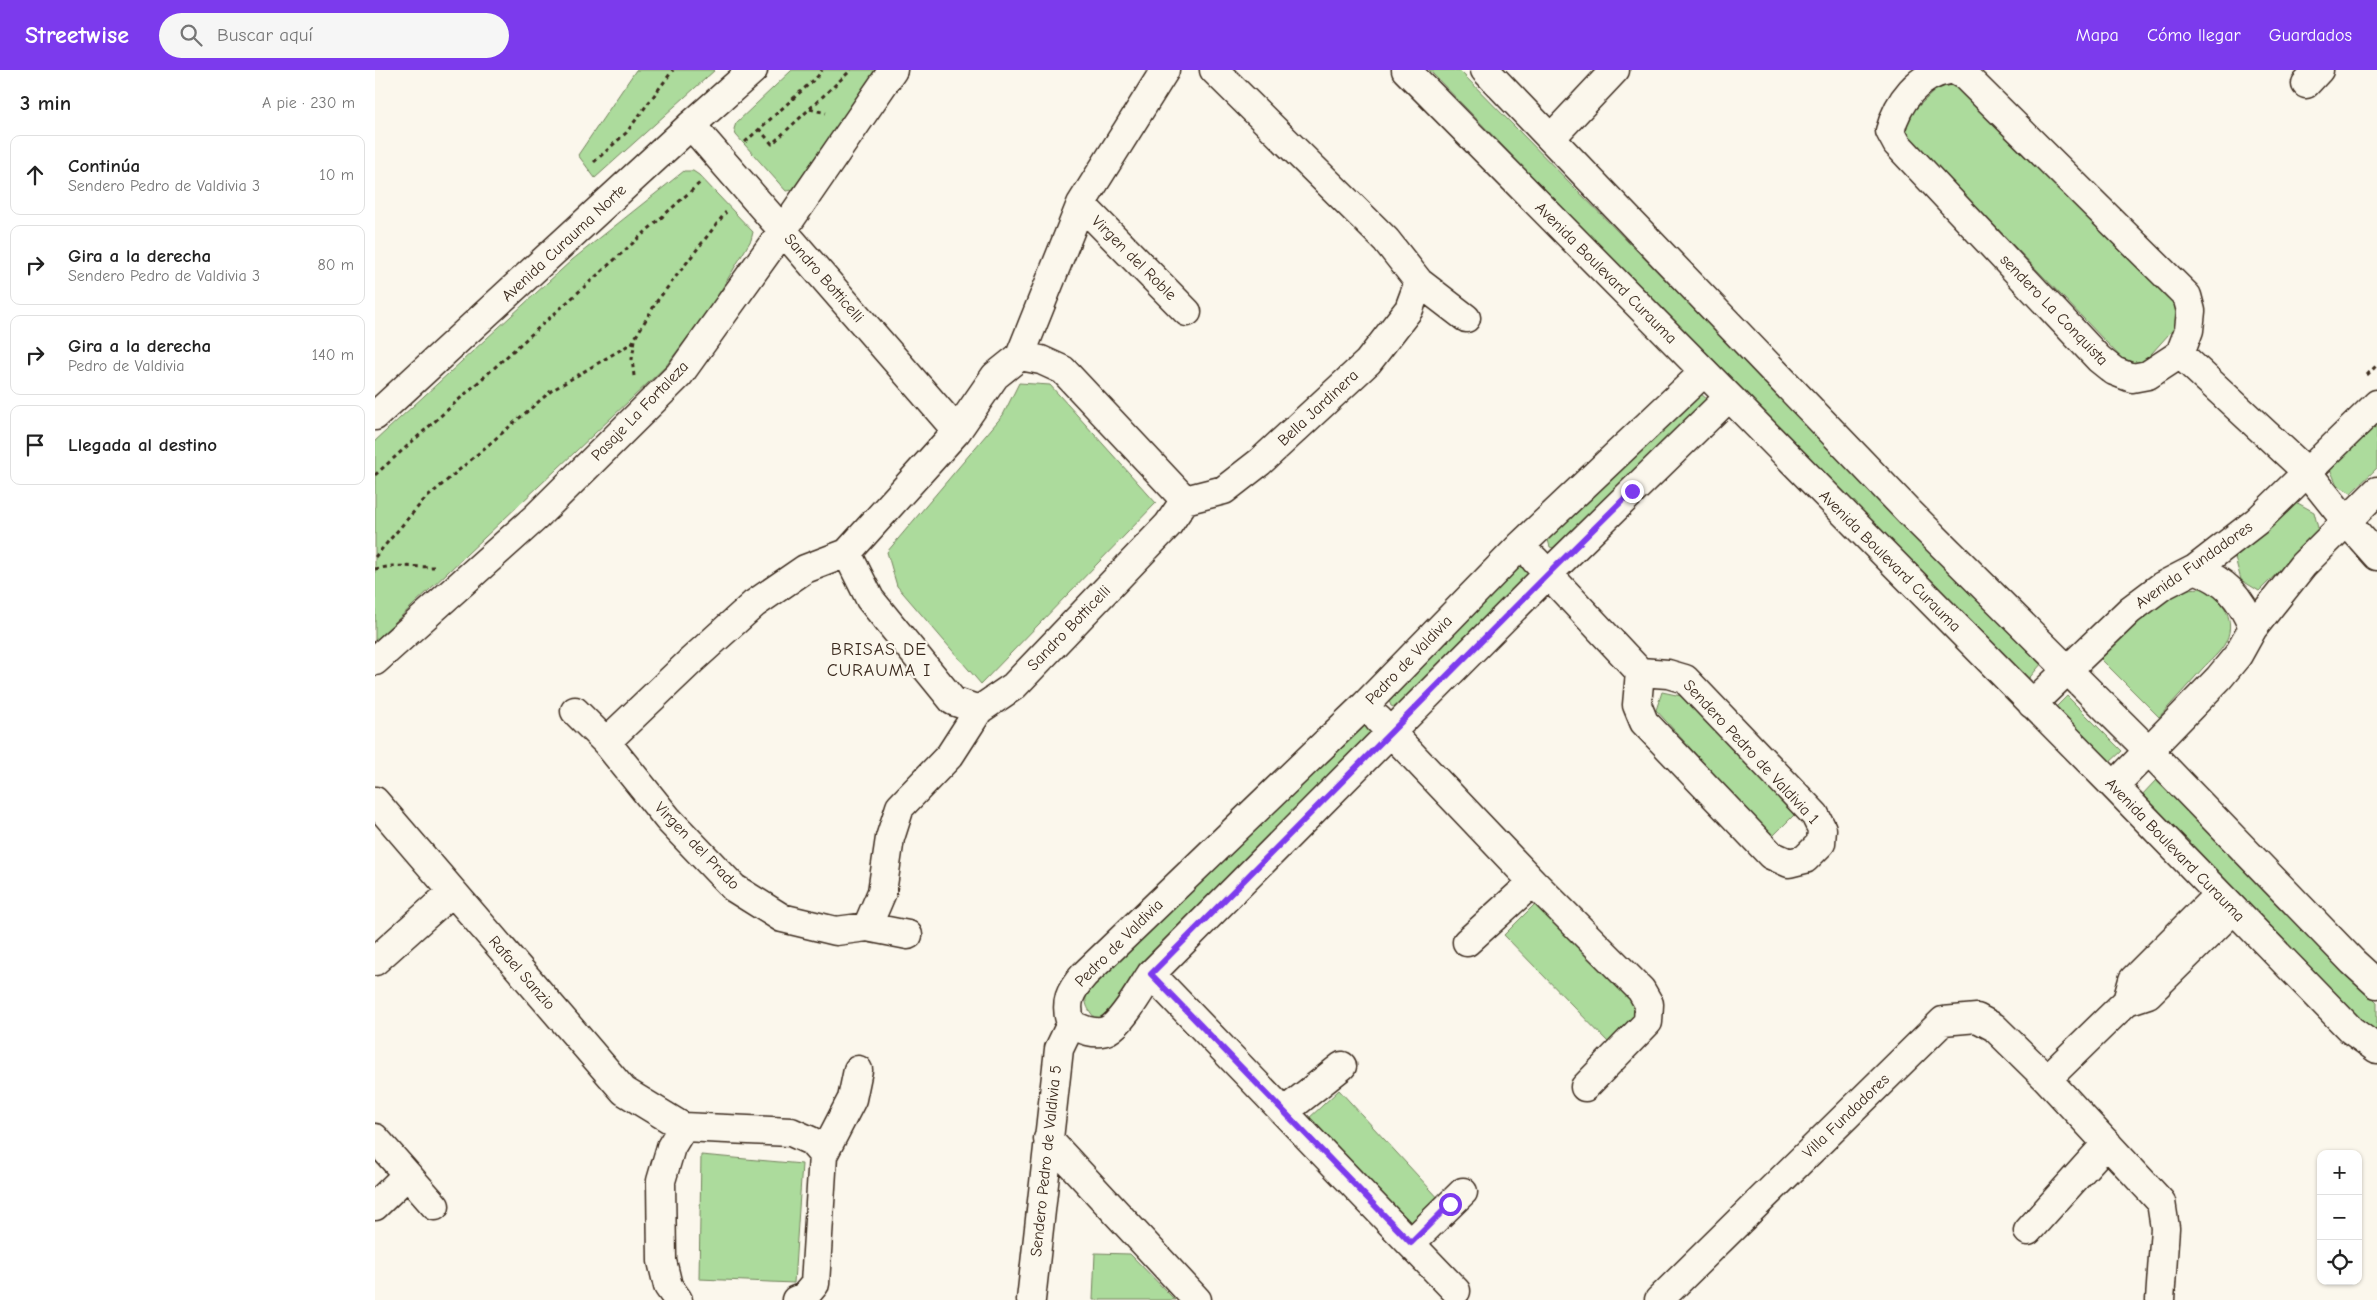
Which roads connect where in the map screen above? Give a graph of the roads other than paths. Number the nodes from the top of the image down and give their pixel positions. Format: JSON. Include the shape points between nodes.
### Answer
{"nodes":[{"id":1,"x":753,"y":70,"type":"edge"},
{"id":2,"x":893,"y":70,"type":"edge"},
{"id":3,"x":1165,"y":70,"type":"edge"},
{"id":4,"x":1214,"y":70,"type":"edge"},
{"id":5,"x":1406,"y":70,"type":"edge"},
{"id":6,"x":1485,"y":70,"type":"edge"},
{"id":7,"x":1615,"y":70,"type":"edge"},
{"id":8,"x":1949,"y":70,"type":"edge"},
{"id":9,"x":1954,"y":70,"type":"edge"},
{"id":10,"x":691,"y":124,"type":"junction"},
{"id":11,"x":1551,"y":138,"type":"junction"},
{"id":12,"x":1081,"y":204,"type":"junction"},
{"id":13,"x":783,"y":230,"type":"junction"},
{"id":14,"x":1419,"y":282,"type":"junction"},
{"id":15,"x":1187,"y":312,"type":"dead end"},
{"id":16,"x":1466,"y":318,"type":"dead end"},
{"id":17,"x":2180,"y":354,"type":"junction"},
{"id":18,"x":1020,"y":356,"type":"junction"},
{"id":19,"x":1704,"y":372,"type":"junction"},
{"id":20,"x":1728,"y":398,"type":"junction"},
{"id":21,"x":2377,"y":404,"type":"edge"},
{"id":22,"x":375,"y":416,"type":"edge"},
{"id":23,"x":957,"y":431,"type":"junction"},
{"id":24,"x":2307,"y":472,"type":"junction"},
{"id":25,"x":2377,"y":491,"type":"edge"},
{"id":26,"x":1185,"y":500,"type":"junction"},
{"id":27,"x":2346,"y":522,"type":"junction"},
{"id":28,"x":1521,"y":546,"type":"junction"},
{"id":29,"x":847,"y":553,"type":"junction"},
{"id":30,"x":2377,"y":556,"type":"edge"},
{"id":31,"x":2195,"y":569,"type":"junction"},
{"id":32,"x":1548,"y":574,"type":"junction"},
{"id":33,"x":2253,"y":628,"type":"junction"},
{"id":34,"x":375,"y":661,"type":"edge"},
{"id":35,"x":2067,"y":669,"type":"junction"},
{"id":36,"x":1640,"y":672,"type":"junction"},
{"id":37,"x":2032,"y":704,"type":"junction"},
{"id":38,"x":1365,"y":705,"type":"junction"},
{"id":39,"x":979,"y":710,"type":"junction"},
{"id":40,"x":575,"y":711,"type":"dead end"},
{"id":41,"x":1391,"y":732,"type":"junction"},
{"id":42,"x":606,"y":742,"type":"junction"},
{"id":43,"x":2149,"y":751,"type":"junction"},
{"id":44,"x":2114,"y":786,"type":"junction"},
{"id":45,"x":375,"y":801,"type":"edge"},
{"id":46,"x":1533,"y":882,"type":"junction"},
{"id":47,"x":452,"y":892,"type":"junction"},
{"id":48,"x":2225,"y":902,"type":"junction"},
{"id":49,"x":867,"y":927,"type":"junction"},
{"id":50,"x":908,"y":935,"type":"dead end"},
{"id":51,"x":1467,"y":942,"type":"dead end"},
{"id":52,"x":375,"y":961,"type":"edge"},
{"id":53,"x":1151,"y":974,"type":"junction"},
{"id":54,"x":2377,"y":984,"type":"edge"},
{"id":55,"x":1071,"y":1024,"type":"junction"},
{"id":56,"x":2377,"y":1050,"type":"edge"},
{"id":57,"x":1342,"y":1066,"type":"dead end"},
{"id":58,"x":858,"y":1070,"type":"dead end"},
{"id":59,"x":2047,"y":1079,"type":"junction"},
{"id":60,"x":1585,"y":1087,"type":"dead end"},
{"id":61,"x":1284,"y":1112,"type":"junction"},
{"id":62,"x":683,"y":1127,"type":"junction"},
{"id":63,"x":375,"y":1138,"type":"edge"},
{"id":64,"x":1048,"y":1139,"type":"junction"},
{"id":65,"x":2107,"y":1144,"type":"junction"},
{"id":66,"x":823,"y":1155,"type":"junction"},
{"id":67,"x":407,"y":1176,"type":"junction"},
{"id":68,"x":1463,"y":1192,"type":"dead end"},
{"id":69,"x":375,"y":1206,"type":"edge"},
{"id":70,"x":435,"y":1206,"type":"dead end"},
{"id":71,"x":2028,"y":1231,"type":"dead end"},
{"id":72,"x":1411,"y":1243,"type":"junction"},
{"id":73,"x":1456,"y":1291,"type":"dead end"},
{"id":74,"x":678,"y":1300,"type":"edge"},
{"id":75,"x":797,"y":1300,"type":"edge"},
{"id":76,"x":1031,"y":1300,"type":"edge"},
{"id":77,"x":1197,"y":1300,"type":"edge"},
{"id":78,"x":1659,"y":1300,"type":"edge"},
{"id":79,"x":2160,"y":1300,"type":"edge"}],
"edges":[{"from":1,"to":10,"type":"street","name":"Avenida Curauma Norte"},
{"from":2,"to":13,"type":"street","name":"Pasaje La Fortaleza"},
{"from":3,"to":12,"type":"street"},
{"from":4,"to":14,"type":"street","via":[[1386,240]]},
{"from":5,"to":19,"type":"street","name":"Avenida Boulevard Curauma"},
{"from":6,"to":11,"type":"street"},
{"from":7,"to":11,"type":"street"},
{"from":8,"to":17,"type":"street","name":"sendero La Conquista","via":[[1935,72],[1904,96],[1890,131],[1897,144],[2099,359],[2114,371],[2131,378],[2148,375]]},
{"from":9,"to":17,"type":"street","via":[[1965,76],[2187,296],[2191,311],[2189,330]]},
{"from":10,"to":13,"type":"street","name":"Sandro Botticelli"},
{"from":10,"to":22,"type":"street","name":"Avenida Curauma Norte"},
{"from":11,"to":35,"type":"street","via":[[1909,512]]},
{"from":12,"to":15,"type":"street","name":"Virgen del Roble"},
{"from":12,"to":18,"type":"street"},
{"from":13,"to":23,"type":"street","name":"Sandro Botticelli"},
{"from":13,"to":34,"type":"street","name":"Pasaje La Fortaleza","via":[[679,375],[536,517]]},
{"from":14,"to":16,"type":"street"},
{"from":14,"to":26,"type":"street","name":"Bella Jardinera","via":[[1409,310],[1368,362],[1260,462],[1224,490]]},
{"from":17,"to":24,"type":"street"},
{"from":18,"to":23,"type":"street","via":[[995,376]]},
{"from":18,"to":26,"type":"street","via":[[1041,360],[1063,370]]},
{"from":19,"to":20,"type":"street","name":"Avenida Boulevard Curauma"},
{"from":19,"to":28,"type":"street","name":"Pedro de Valdivia"},
{"from":20,"to":32,"type":"street"},
{"from":20,"to":37,"type":"street","name":"Avenida Boulevard Curauma"},
{"from":21,"to":24,"type":"street","name":"Avenida Fundadores"},
{"from":23,"to":29,"type":"street"},
{"from":24,"to":27,"type":"street"},
{"from":24,"to":31,"type":"street","name":"Avenida Fundadores","via":[[2257,521]]},
{"from":25,"to":27,"type":"street"},
{"from":26,"to":39,"type":"street","name":"Sandro Botticelli","via":[[1168,525],[1014,686]]},
{"from":27,"to":30,"type":"street"},
{"from":27,"to":33,"type":"street","via":[[2303,565]]},
{"from":28,"to":32,"type":"street"},
{"from":28,"to":38,"type":"street","name":"Pedro de Valdivia"},
{"from":29,"to":39,"type":"street","via":[[870,599],[953,701]]},
{"from":29,"to":42,"type":"street","via":[[805,569],[754,604]]},
{"from":31,"to":33,"type":"street","via":[[2212,576],[2236,595]]},
{"from":31,"to":35,"type":"street","name":"Avenida Fundadores","via":[[2162,586],[2130,610]]},
{"from":32,"to":36,"type":"street"},
{"from":32,"to":41,"type":"street"},
{"from":33,"to":43,"type":"street","via":[[2219,678]]},
{"from":35,"to":37,"type":"street","name":"Avenida Fundadores"},
{"from":35,"to":43,"type":"street"},
{"from":36,"to":36,"type":"street","name":"Sendero Pedro de Valdivia 1","via":[[1637,704],[1644,722],[1771,855],[1789,863],[1805,859],[1821,843],[1822,829],[1815,815],[1685,679]]},
{"from":37,"to":44,"type":"street","name":"Avenida Boulevard Curauma"},
{"from":38,"to":41,"type":"street"},
{"from":38,"to":55,"type":"street","name":"Pedro de Valdivia","via":[[1085,975],[1069,994],[1067,1004]]},
{"from":39,"to":49,"type":"street","via":[[949,755],[900,807],[890,838],[882,892]]},
{"from":40,"to":42,"type":"street","name":"Virgen del Prado"},
{"from":41,"to":46,"type":"street"},
{"from":41,"to":53,"type":"street"},
{"from":42,"to":49,"type":"street","name":"Virgen del Prado","via":[[668,819],[734,888],[782,918],[836,930]]},
{"from":43,"to":44,"type":"street"},
{"from":43,"to":54,"type":"street"},
{"from":44,"to":48,"type":"street","name":"Avenida Boulevard Curauma"},
{"from":45,"to":47,"type":"street","name":"Rafael Sanzio"},
{"from":46,"to":51,"type":"street"},
{"from":46,"to":60,"type":"street","via":[[1641,990],[1649,1004],[1648,1022]]},
{"from":47,"to":52,"type":"street"},
{"from":47,"to":62,"type":"street","name":"Rafael Sanzio","via":[[624,1091]]},
{"from":48,"to":56,"type":"street","name":"Avenida Boulevard Curauma","via":[[2351,1030]]},
{"from":48,"to":59,"type":"street","via":[[2133,980],[2127,1001]]},
{"from":49,"to":50,"type":"street","name":"Virgen del Prado"},
{"from":53,"to":55,"type":"street","via":[[1117,1023],[1107,1031],[1095,1032]]},
{"from":53,"to":61,"type":"street"},
{"from":55,"to":64,"type":"street","name":"Sendero Pedro de Valdivia 5","via":[[1059,1049]]},
{"from":57,"to":61,"type":"street"},
{"from":58,"to":66,"type":"street","via":[[853,1099]]},
{"from":59,"to":65,"type":"street","name":"Villa Fundadores"},
{"from":59,"to":78,"type":"street","name":"Villa Fundadores","via":[[1994,1027],[1977,1018],[1943,1021]]},
{"from":61,"to":72,"type":"street"},
{"from":62,"to":66,"type":"street","name":"Rafael Sanzio","via":[[791,1132],[811,1141]]},
{"from":62,"to":74,"type":"street","via":[[671,1147],[661,1181],[662,1261],[668,1286]]},
{"from":63,"to":67,"type":"street"},
{"from":64,"to":76,"type":"street","name":"Sendero Pedro de Valdivia 5"},
{"from":64,"to":77,"type":"street"},
{"from":65,"to":71,"type":"street"},
{"from":65,"to":79,"type":"street","name":"Villa Fundadores","via":[[2161,1202],[2165,1228]]},
{"from":66,"to":75,"type":"street","via":[[815,1284]]},
{"from":67,"to":69,"type":"street"},
{"from":67,"to":70,"type":"street"},
{"from":68,"to":72,"type":"street"},
{"from":72,"to":73,"type":"street"}]}
